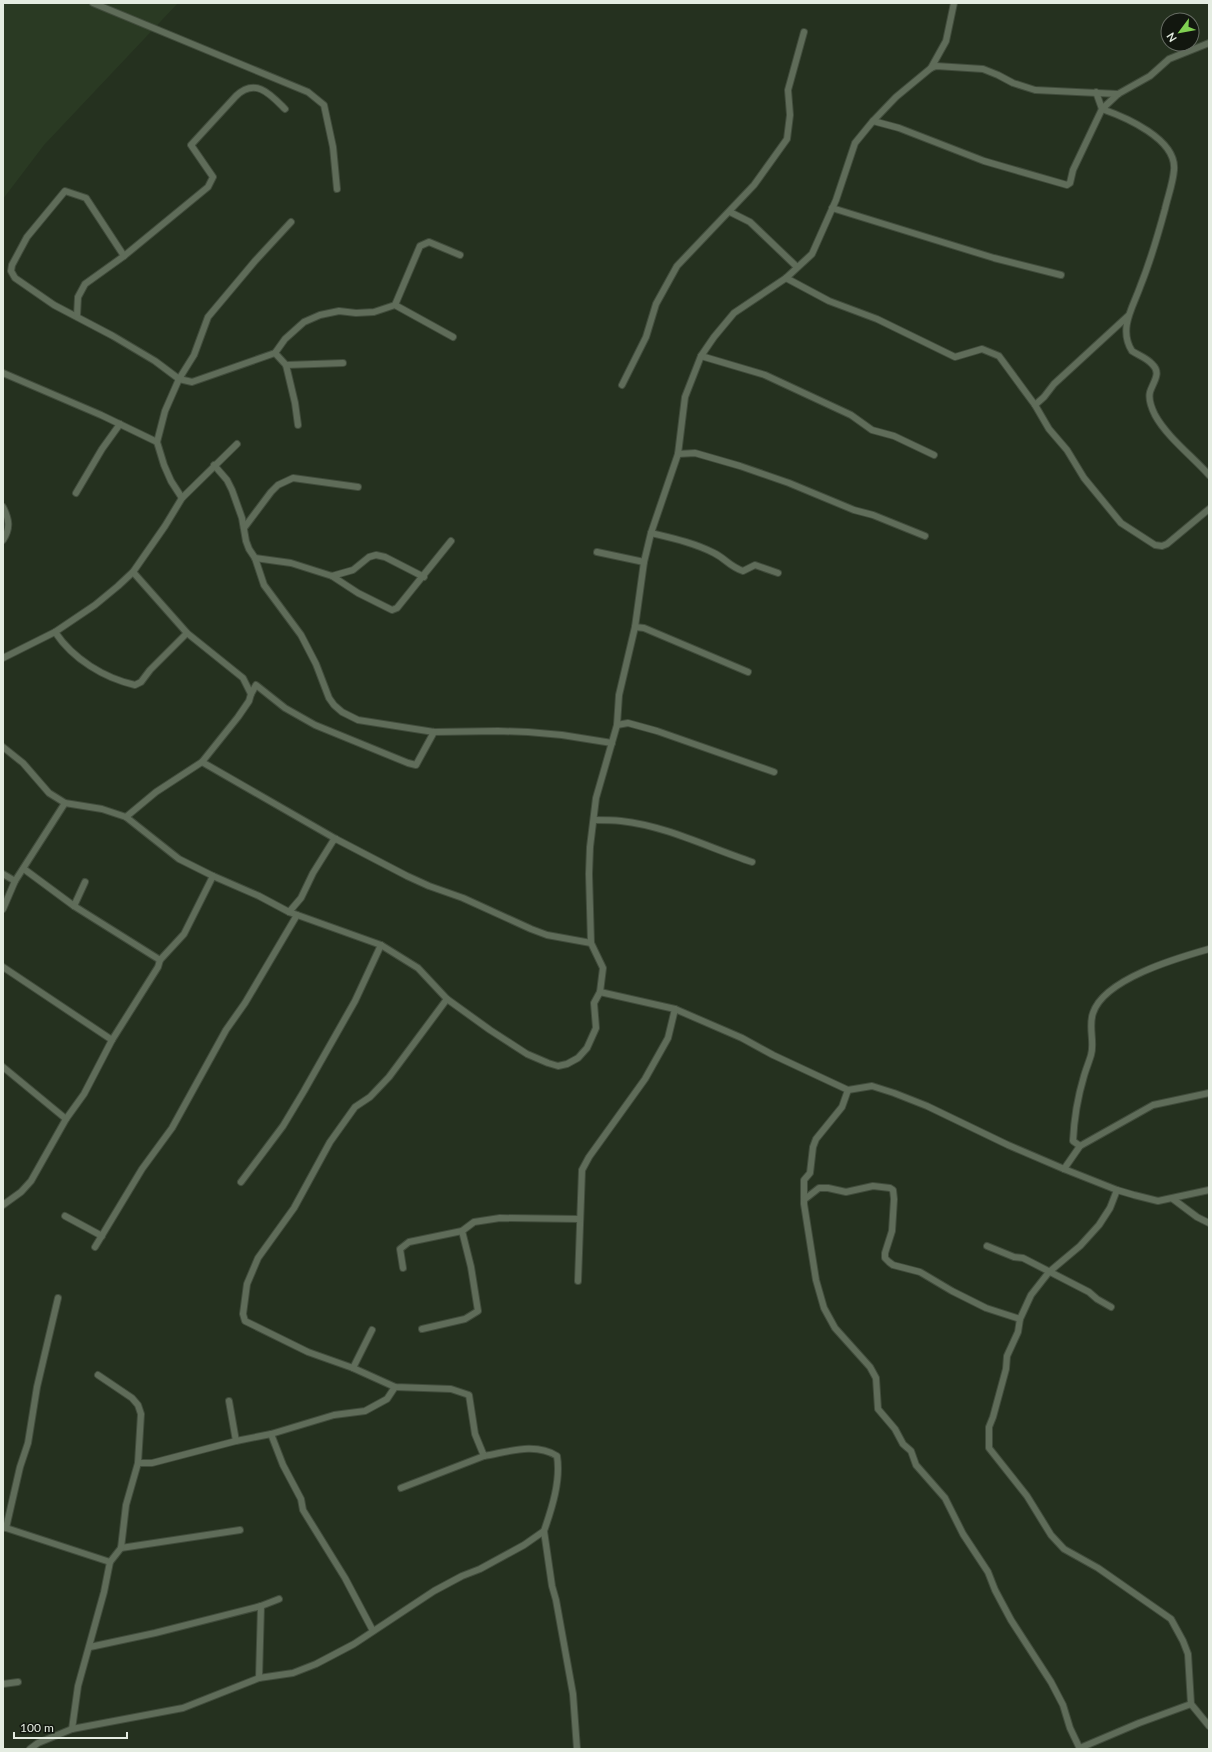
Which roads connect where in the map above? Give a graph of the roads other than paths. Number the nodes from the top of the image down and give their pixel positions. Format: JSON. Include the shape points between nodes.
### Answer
{"nodes":[{"id":1,"x":93,"y":3,"type":"edge"},
{"id":2,"x":954,"y":3,"type":"edge"},
{"id":3,"x":804,"y":32,"type":"dead end"},
{"id":4,"x":1209,"y":43,"type":"edge"},
{"id":5,"x":931,"y":68,"type":"junction"},
{"id":6,"x":1096,"y":92,"type":"junction"},
{"id":7,"x":1118,"y":94,"type":"junction"},
{"id":8,"x":285,"y":109,"type":"dead end"},
{"id":9,"x":1102,"y":109,"type":"junction"},
{"id":10,"x":873,"y":120,"type":"junction"},
{"id":11,"x":337,"y":189,"type":"dead end"},
{"id":12,"x":832,"y":208,"type":"junction"},
{"id":13,"x":730,"y":212,"type":"junction"},
{"id":14,"x":292,"y":222,"type":"dead end"},
{"id":15,"x":460,"y":255,"type":"dead end"},
{"id":16,"x":124,"y":256,"type":"junction"},
{"id":17,"x":797,"y":267,"type":"junction"},
{"id":18,"x":1061,"y":275,"type":"dead end"},
{"id":19,"x":786,"y":278,"type":"junction"},
{"id":20,"x":396,"y":305,"type":"junction"},
{"id":21,"x":77,"y":316,"type":"junction"},
{"id":22,"x":1128,"y":316,"type":"junction"},
{"id":23,"x":453,"y":337,"type":"dead end"},
{"id":24,"x":275,"y":353,"type":"junction"},
{"id":25,"x":701,"y":356,"type":"junction"},
{"id":26,"x":343,"y":363,"type":"dead end"},
{"id":27,"x":286,"y":365,"type":"junction"},
{"id":28,"x":3,"y":373,"type":"edge"},
{"id":29,"x":179,"y":379,"type":"junction"},
{"id":30,"x":622,"y":385,"type":"dead end"},
{"id":31,"x":1035,"y":405,"type":"junction"},
{"id":32,"x":120,"y":424,"type":"junction"},
{"id":33,"x":298,"y":424,"type":"dead end"},
{"id":34,"x":157,"y":442,"type":"junction"},
{"id":35,"x":237,"y":444,"type":"dead end"},
{"id":36,"x":678,"y":454,"type":"junction"},
{"id":37,"x":934,"y":455,"type":"dead end"},
{"id":38,"x":214,"y":465,"type":"junction"},
{"id":39,"x":1209,"y":475,"type":"edge"},
{"id":40,"x":358,"y":487,"type":"dead end"},
{"id":41,"x":76,"y":493,"type":"dead end"},
{"id":42,"x":182,"y":498,"type":"junction"},
{"id":43,"x":3,"y":507,"type":"edge"},
{"id":44,"x":1209,"y":509,"type":"edge"},
{"id":45,"x":244,"y":528,"type":"junction"},
{"id":46,"x":651,"y":533,"type":"junction"},
{"id":47,"x":925,"y":536,"type":"dead end"},
{"id":48,"x":3,"y":540,"type":"edge"},
{"id":49,"x":452,"y":541,"type":"dead end"},
{"id":50,"x":596,"y":552,"type":"dead end"},
{"id":51,"x":256,"y":558,"type":"junction"},
{"id":52,"x":644,"y":562,"type":"junction"},
{"id":53,"x":133,"y":572,"type":"junction"},
{"id":54,"x":778,"y":573,"type":"dead end"},
{"id":55,"x":332,"y":576,"type":"junction"},
{"id":56,"x":424,"y":577,"type":"junction"},
{"id":57,"x":635,"y":627,"type":"junction"},
{"id":58,"x":55,"y":632,"type":"junction"},
{"id":59,"x":187,"y":633,"type":"junction"},
{"id":60,"x":3,"y":658,"type":"edge"},
{"id":61,"x":748,"y":672,"type":"dead end"},
{"id":62,"x":251,"y":694,"type":"junction"},
{"id":63,"x":617,"y":725,"type":"junction"},
{"id":64,"x":434,"y":732,"type":"junction"},
{"id":65,"x":612,"y":743,"type":"junction"},
{"id":66,"x":3,"y":747,"type":"edge"},
{"id":67,"x":202,"y":762,"type":"junction"},
{"id":68,"x":774,"y":772,"type":"dead end"},
{"id":69,"x":65,"y":803,"type":"junction"},
{"id":70,"x":126,"y":817,"type":"junction"},
{"id":71,"x":594,"y":820,"type":"junction"},
{"id":72,"x":336,"y":840,"type":"junction"},
{"id":73,"x":752,"y":862,"type":"dead end"},
{"id":74,"x":24,"y":869,"type":"junction"},
{"id":75,"x":3,"y":874,"type":"edge"},
{"id":76,"x":213,"y":876,"type":"junction"},
{"id":77,"x":15,"y":881,"type":"junction"},
{"id":78,"x":84,"y":882,"type":"dead end"},
{"id":79,"x":74,"y":906,"type":"junction"},
{"id":80,"x":3,"y":909,"type":"edge"},
{"id":81,"x":289,"y":912,"type":"junction"},
{"id":82,"x":297,"y":915,"type":"junction"},
{"id":83,"x":591,"y":943,"type":"junction"},
{"id":84,"x":381,"y":945,"type":"junction"},
{"id":85,"x":1209,"y":949,"type":"edge"},
{"id":86,"x":160,"y":960,"type":"junction"},
{"id":87,"x":3,"y":967,"type":"edge"},
{"id":88,"x":600,"y":992,"type":"junction"},
{"id":89,"x":447,"y":999,"type":"junction"},
{"id":90,"x":675,"y":1009,"type":"junction"},
{"id":91,"x":112,"y":1040,"type":"junction"},
{"id":92,"x":3,"y":1067,"type":"edge"},
{"id":93,"x":848,"y":1090,"type":"junction"},
{"id":94,"x":1209,"y":1093,"type":"edge"},
{"id":95,"x":66,"y":1119,"type":"junction"},
{"id":96,"x":1080,"y":1146,"type":"junction"},
{"id":97,"x":1064,"y":1169,"type":"junction"},
{"id":98,"x":241,"y":1182,"type":"dead end"},
{"id":99,"x":1117,"y":1190,"type":"junction"},
{"id":100,"x":1209,"y":1190,"type":"edge"},
{"id":101,"x":805,"y":1199,"type":"junction"},
{"id":102,"x":1173,"y":1199,"type":"junction"},
{"id":103,"x":3,"y":1205,"type":"edge"},
{"id":104,"x":66,"y":1216,"type":"dead end"},
{"id":105,"x":579,"y":1219,"type":"junction"},
{"id":106,"x":1209,"y":1223,"type":"edge"},
{"id":107,"x":462,"y":1231,"type":"junction"},
{"id":108,"x":102,"y":1236,"type":"junction"},
{"id":109,"x":986,"y":1246,"type":"dead end"},
{"id":110,"x":95,"y":1247,"type":"dead end"},
{"id":111,"x":404,"y":1268,"type":"dead end"},
{"id":112,"x":1049,"y":1272,"type":"junction"},
{"id":113,"x":578,"y":1281,"type":"dead end"},
{"id":114,"x":58,"y":1298,"type":"dead end"},
{"id":115,"x":1111,"y":1307,"type":"dead end"},
{"id":116,"x":1020,"y":1319,"type":"junction"},
{"id":117,"x":422,"y":1329,"type":"dead end"},
{"id":118,"x":372,"y":1330,"type":"dead end"},
{"id":119,"x":353,"y":1368,"type":"junction"},
{"id":120,"x":98,"y":1375,"type":"dead end"},
{"id":121,"x":395,"y":1387,"type":"junction"},
{"id":122,"x":229,"y":1400,"type":"dead end"},
{"id":123,"x":272,"y":1434,"type":"junction"},
{"id":124,"x":236,"y":1441,"type":"junction"},
{"id":125,"x":484,"y":1456,"type":"junction"},
{"id":126,"x":138,"y":1463,"type":"junction"},
{"id":127,"x":401,"y":1488,"type":"dead end"},
{"id":128,"x":5,"y":1528,"type":"edge"},
{"id":129,"x":240,"y":1530,"type":"dead end"},
{"id":130,"x":544,"y":1531,"type":"junction"},
{"id":131,"x":121,"y":1548,"type":"junction"},
{"id":132,"x":110,"y":1562,"type":"junction"},
{"id":133,"x":279,"y":1599,"type":"dead end"},
{"id":134,"x":261,"y":1606,"type":"junction"},
{"id":135,"x":373,"y":1631,"type":"junction"},
{"id":136,"x":90,"y":1647,"type":"junction"},
{"id":137,"x":260,"y":1678,"type":"junction"},
{"id":138,"x":18,"y":1682,"type":"dead end"},
{"id":139,"x":3,"y":1684,"type":"edge"},
{"id":140,"x":1191,"y":1704,"type":"junction"},
{"id":141,"x":1209,"y":1726,"type":"edge"},
{"id":142,"x":72,"y":1730,"type":"junction"},
{"id":143,"x":30,"y":1749,"type":"edge"},
{"id":144,"x":577,"y":1749,"type":"edge"},
{"id":145,"x":1080,"y":1749,"type":"edge"}],
"edges":[{"from":1,"to":11,"type":"street","via":[[308,92],[324,105],[332,140]]},
{"from":2,"to":5,"type":"street","via":[[946,41]]},
{"from":3,"to":13,"type":"street","via":[[788,90],[790,115],[787,139],[754,185]]},
{"from":4,"to":7,"type":"street","via":[[1169,59],[1150,76]]},
{"from":5,"to":6,"type":"street","via":[[936,66],[983,70],[1035,90]]},
{"from":5,"to":10,"type":"street"},
{"from":6,"to":7,"type":"street"},
{"from":6,"to":9,"type":"street"},
{"from":7,"to":9,"type":"street"},
{"from":8,"to":16,"type":"street","via":[[268,92],[248,87],[239,93],[191,145],[213,177],[208,187]]},
{"from":9,"to":10,"type":"street","via":[[1073,170],[1072,179],[1067,185],[984,161]]},
{"from":9,"to":22,"type":"street","via":[[1119,115],[1152,134],[1167,149],[1174,170],[1153,252]]},
{"from":10,"to":12,"type":"street","via":[[855,143]]},
{"from":12,"to":17,"type":"street","via":[[812,254]]},
{"from":12,"to":18,"type":"street","via":[[994,258]]},
{"from":13,"to":17,"type":"street","via":[[750,222]]},
{"from":13,"to":30,"type":"street","via":[[677,266],[656,304],[646,337]]},
{"from":14,"to":29,"type":"street","via":[[208,317],[194,355]]},
{"from":15,"to":20,"type":"street","via":[[429,242],[420,246]]},
{"from":16,"to":21,"type":"street","via":[[86,284],[78,297]]},
{"from":16,"to":21,"type":"street","via":[[86,198],[65,191],[27,237],[12,265],[11,271],[15,278],[54,305]]},
{"from":17,"to":19,"type":"street"},
{"from":19,"to":25,"type":"street","via":[[734,313]]},
{"from":19,"to":31,"type":"street","via":[[829,301],[877,319],[955,357],[982,349],[999,356]]},
{"from":20,"to":23,"type":"street"},
{"from":20,"to":24,"type":"street","via":[[374,312],[339,311],[320,315],[304,322],[285,339]]},
{"from":21,"to":29,"type":"street","via":[[155,361]]},
{"from":22,"to":31,"type":"street","via":[[1054,384]]},
{"from":22,"to":39,"type":"street","via":[[1126,328],[1132,351],[1151,363],[1157,371],[1150,393],[1156,417]]},
{"from":24,"to":27,"type":"street"},
{"from":24,"to":29,"type":"street","via":[[192,382]]},
{"from":25,"to":36,"type":"street","via":[[685,397]]},
{"from":25,"to":37,"type":"street","via":[[765,375],[851,415],[872,430],[894,436]]},
{"from":26,"to":27,"type":"street"},
{"from":27,"to":33,"type":"street"},
{"from":28,"to":32,"type":"street"},
{"from":29,"to":34,"type":"street","via":[[165,411]]},
{"from":31,"to":44,"type":"street","via":[[1084,478],[1121,523],[1155,545],[1167,544]]},
{"from":32,"to":34,"type":"street"},
{"from":32,"to":41,"type":"street"},
{"from":34,"to":42,"type":"street","via":[[164,465]]},
{"from":35,"to":38,"type":"street"},
{"from":36,"to":46,"type":"street"},
{"from":36,"to":47,"type":"street","via":[[695,453],[740,466]]},
{"from":38,"to":42,"type":"street"},
{"from":38,"to":45,"type":"street","via":[[232,490]]},
{"from":40,"to":45,"type":"street","via":[[293,478],[278,485],[271,492]]},
{"from":42,"to":53,"type":"street"},
{"from":43,"to":48,"type":"street","via":[[9,517],[7,534]]},
{"from":45,"to":51,"type":"street","via":[[249,549]]},
{"from":46,"to":52,"type":"street"},
{"from":46,"to":54,"type":"street","via":[[674,538],[715,553],[733,567],[743,571],[755,565]]},
{"from":49,"to":56,"type":"street"},
{"from":50,"to":52,"type":"street"},
{"from":51,"to":55,"type":"street","via":[[291,563]]},
{"from":51,"to":64,"type":"street","via":[[264,585],[301,635],[334,705],[358,720]]},
{"from":52,"to":57,"type":"street"},
{"from":53,"to":58,"type":"street","via":[[95,605]]},
{"from":53,"to":59,"type":"street"},
{"from":55,"to":56,"type":"street","via":[[353,570],[369,557],[376,555]]},
{"from":55,"to":56,"type":"street","via":[[392,610],[397,608]]},
{"from":57,"to":61,"type":"street","via":[[644,628]]},
{"from":57,"to":63,"type":"street","via":[[619,694]]},
{"from":58,"to":59,"type":"street","via":[[65,646],[83,661],[105,674],[135,686],[142,682],[150,670]]},
{"from":58,"to":60,"type":"street"},
{"from":59,"to":62,"type":"street","via":[[243,678]]},
{"from":62,"to":64,"type":"street","via":[[256,685],[285,708],[314,725],[416,765]]},
{"from":62,"to":67,"type":"street","via":[[238,717]]},
{"from":63,"to":65,"type":"street"},
{"from":63,"to":68,"type":"street","via":[[628,723],[658,731]]},
{"from":64,"to":65,"type":"street","via":[[528,732]]},
{"from":65,"to":71,"type":"street","via":[[596,798]]},
{"from":66,"to":69,"type":"street","via":[[23,763],[49,793]]},
{"from":67,"to":70,"type":"street","via":[[156,792]]},
{"from":67,"to":72,"type":"street"},
{"from":69,"to":70,"type":"street","via":[[102,809]]},
{"from":69,"to":74,"type":"street"},
{"from":70,"to":76,"type":"street","via":[[179,859]]},
{"from":71,"to":73,"type":"street","via":[[621,821],[647,826]]},
{"from":71,"to":83,"type":"street","via":[[589,874]]},
{"from":72,"to":81,"type":"street","via":[[312,873],[300,898]]},
{"from":72,"to":83,"type":"street","via":[[424,884],[463,898],[531,929],[547,935]]},
{"from":74,"to":77,"type":"street"},
{"from":74,"to":79,"type":"street"},
{"from":75,"to":77,"type":"street"},
{"from":76,"to":81,"type":"street"},
{"from":76,"to":86,"type":"street","via":[[184,934]]},
{"from":77,"to":80,"type":"street"},
{"from":78,"to":79,"type":"street"},
{"from":79,"to":86,"type":"street"},
{"from":81,"to":82,"type":"street"},
{"from":82,"to":84,"type":"street"},
{"from":82,"to":108,"type":"street","via":[[226,1030],[172,1128],[142,1169]]},
{"from":83,"to":88,"type":"street","via":[[603,968]]},
{"from":84,"to":89,"type":"street","via":[[418,968]]},
{"from":84,"to":98,"type":"street","via":[[355,1001],[304,1091],[283,1126]]},
{"from":85,"to":96,"type":"street","via":[[1176,958],[1135,975],[1104,995],[1093,1011],[1092,1054],[1074,1123],[1073,1141]]},
{"from":86,"to":91,"type":"street"},
{"from":87,"to":91,"type":"street"},
{"from":88,"to":89,"type":"street","via":[[594,1002],[596,1028],[587,1048],[578,1058],[558,1066],[527,1054]]},
{"from":88,"to":90,"type":"street"},
{"from":89,"to":119,"type":"street","via":[[389,1077],[370,1097],[355,1107],[316,1166],[294,1208],[258,1258],[248,1284],[243,1314],[245,1321],[308,1352]]},
{"from":90,"to":93,"type":"street","via":[[742,1038]]},
{"from":90,"to":105,"type":"street","via":[[668,1038],[645,1079],[588,1157],[582,1170]]},
{"from":91,"to":95,"type":"street","via":[[84,1094]]},
{"from":92,"to":95,"type":"street"},
{"from":93,"to":97,"type":"street","via":[[872,1086],[894,1093]]},
{"from":93,"to":101,"type":"street","via":[[842,1107],[814,1143],[810,1172],[804,1180]]},
{"from":94,"to":96,"type":"street","via":[[1153,1105]]},
{"from":95,"to":103,"type":"street","via":[[31,1181]]},
{"from":96,"to":97,"type":"street"},
{"from":97,"to":99,"type":"street"},
{"from":99,"to":102,"type":"street","via":[[1158,1201]]},
{"from":99,"to":112,"type":"street","via":[[1110,1208],[1099,1224],[1080,1246]]},
{"from":100,"to":102,"type":"street"},
{"from":101,"to":116,"type":"street","via":[[819,1188],[846,1192],[873,1186],[890,1188],[893,1190],[894,1199],[892,1232],[885,1258],[893,1265],[920,1272],[986,1308]]},
{"from":101,"to":145,"type":"street","via":[[816,1280],[828,1316],[835,1328],[870,1367],[876,1378],[878,1408],[903,1444],[911,1450],[916,1465],[945,1498],[962,1534],[988,1572],[1011,1620],[1051,1682]]},
{"from":102,"to":106,"type":"street"},
{"from":104,"to":108,"type":"street"},
{"from":105,"to":107,"type":"street","via":[[500,1218],[474,1222]]},
{"from":105,"to":113,"type":"street"},
{"from":107,"to":111,"type":"street","via":[[409,1242],[400,1249]]},
{"from":107,"to":117,"type":"street","via":[[478,1311],[465,1319]]},
{"from":108,"to":110,"type":"street"},
{"from":109,"to":112,"type":"street","via":[[1022,1258]]},
{"from":112,"to":115,"type":"street","via":[[1089,1292]]},
{"from":112,"to":116,"type":"street","via":[[1031,1295]]},
{"from":114,"to":128,"type":"street","via":[[37,1387],[28,1443]]},
{"from":116,"to":140,"type":"street","via":[[1018,1332],[1007,1356],[1006,1369],[989,1427],[989,1448],[1027,1496],[1051,1535],[1064,1550],[1098,1568],[1171,1619],[1188,1654]]},
{"from":118,"to":119,"type":"street"},
{"from":119,"to":121,"type":"street"},
{"from":120,"to":126,"type":"street","via":[[138,1405],[141,1414]]},
{"from":121,"to":123,"type":"street","via":[[387,1399],[365,1411],[334,1415]]},
{"from":121,"to":125,"type":"street","via":[[451,1389],[469,1395],[475,1434]]},
{"from":122,"to":124,"type":"street"},
{"from":123,"to":124,"type":"street"},
{"from":123,"to":135,"type":"street","via":[[283,1465],[301,1499],[303,1510],[345,1578]]},
{"from":124,"to":126,"type":"street","via":[[152,1463]]},
{"from":125,"to":127,"type":"street"},
{"from":125,"to":130,"type":"street","via":[[528,1448],[542,1449],[557,1456],[554,1497]]},
{"from":126,"to":131,"type":"street","via":[[126,1505]]},
{"from":128,"to":132,"type":"street"},
{"from":129,"to":131,"type":"street"},
{"from":130,"to":135,"type":"street","via":[[486,1566],[434,1591]]},
{"from":130,"to":144,"type":"street","via":[[573,1694]]},
{"from":131,"to":132,"type":"street"},
{"from":132,"to":136,"type":"street"},
{"from":133,"to":134,"type":"street"},
{"from":134,"to":136,"type":"street"},
{"from":134,"to":137,"type":"street"},
{"from":135,"to":137,"type":"street","via":[[316,1664],[294,1672]]},
{"from":136,"to":142,"type":"street","via":[[78,1686]]},
{"from":137,"to":142,"type":"street","via":[[183,1708]]},
{"from":138,"to":139,"type":"street"},
{"from":140,"to":141,"type":"street"},
{"from":140,"to":145,"type":"street"},
{"from":142,"to":143,"type":"street","via":[[38,1743]]}]}
